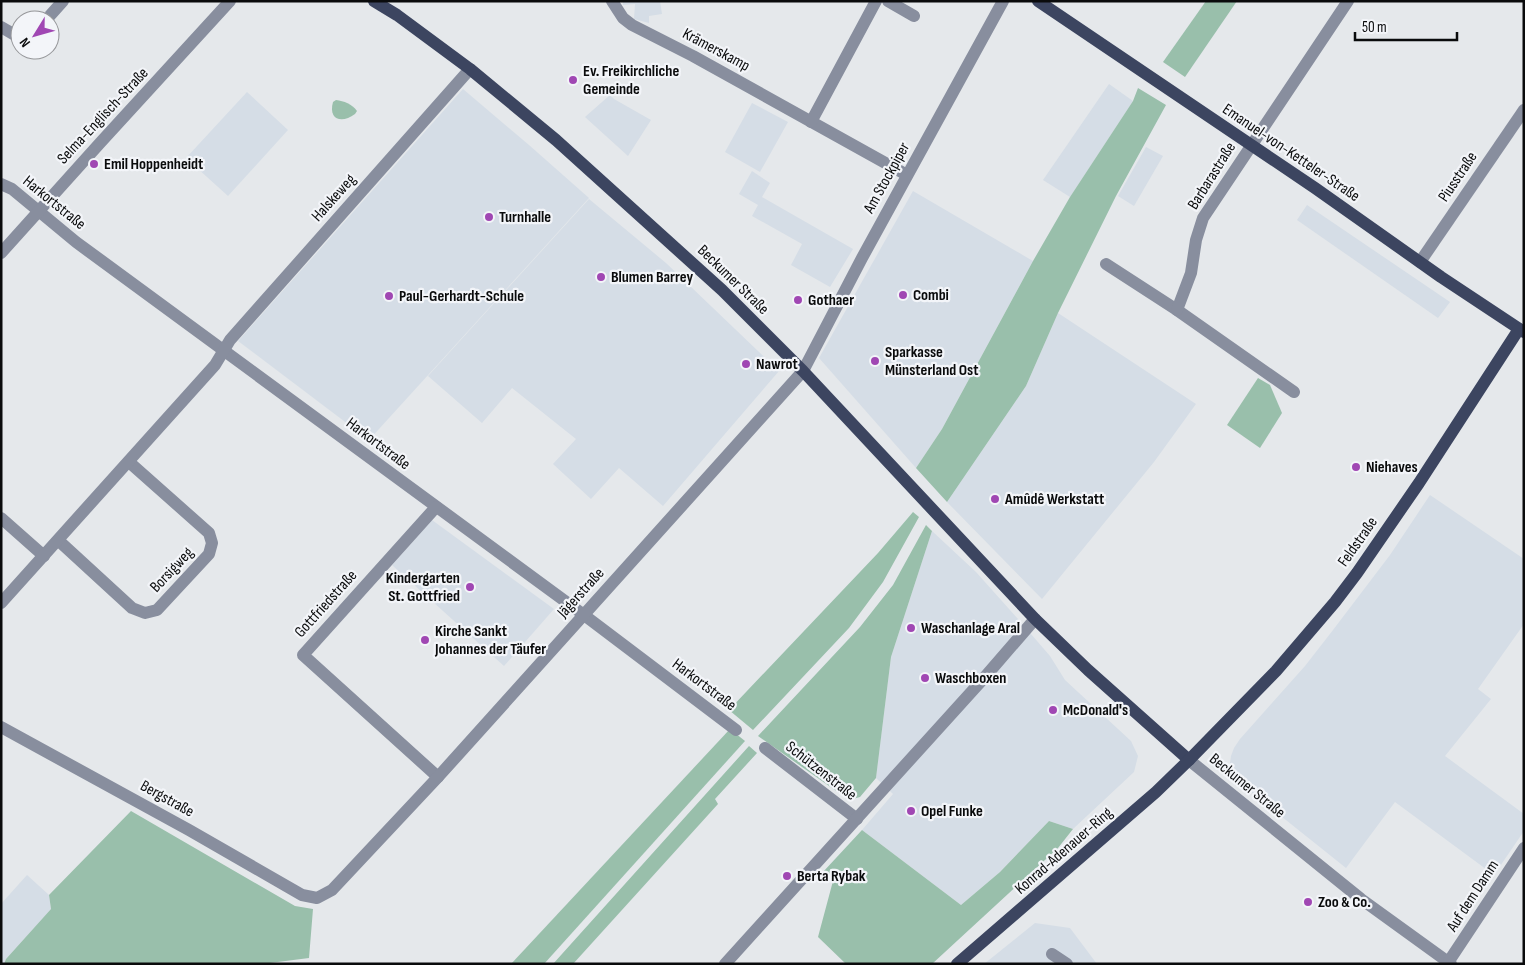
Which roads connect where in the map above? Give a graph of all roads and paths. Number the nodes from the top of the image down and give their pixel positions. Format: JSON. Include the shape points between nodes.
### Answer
{"nodes":[{"id":1,"x":230,"y":1,"type":"edge"},
{"id":2,"x":374,"y":1,"type":"edge"},
{"id":3,"x":612,"y":1,"type":"edge"},
{"id":4,"x":876,"y":1,"type":"edge"},
{"id":5,"x":888,"y":1,"type":"edge"},
{"id":6,"x":1003,"y":1,"type":"edge"},
{"id":7,"x":1038,"y":1,"type":"edge"},
{"id":8,"x":1348,"y":1,"type":"edge"},
{"id":9,"x":914,"y":16,"type":"dead end"},
{"id":10,"x":470,"y":69,"type":"junction"},
{"id":11,"x":1524,"y":110,"type":"edge"},
{"id":12,"x":811,"y":122,"type":"junction"},
{"id":13,"x":1251,"y":145,"type":"junction"},
{"id":14,"x":907,"y":175,"type":"junction"},
{"id":15,"x":1,"y":184,"type":"edge"},
{"id":16,"x":38,"y":211,"type":"junction"},
{"id":17,"x":1,"y":253,"type":"edge"},
{"id":18,"x":1420,"y":262,"type":"junction"},
{"id":19,"x":1106,"y":264,"type":"dead end"},
{"id":20,"x":1176,"y":310,"type":"junction"},
{"id":21,"x":1522,"y":327,"type":"edge"},
{"id":22,"x":224,"y":350,"type":"junction"},
{"id":23,"x":803,"y":371,"type":"junction"},
{"id":24,"x":1294,"y":392,"type":"dead end"},
{"id":25,"x":129,"y":462,"type":"junction"},
{"id":26,"x":436,"y":507,"type":"junction"},
{"id":27,"x":1,"y":518,"type":"edge"},
{"id":28,"x":59,"y":541,"type":"junction"},
{"id":29,"x":44,"y":556,"type":"junction"},
{"id":30,"x":1,"y":603,"type":"edge"},
{"id":31,"x":584,"y":615,"type":"junction"},
{"id":32,"x":1035,"y":619,"type":"junction"},
{"id":33,"x":1,"y":727,"type":"edge"},
{"id":34,"x":736,"y":730,"type":"dead end"},
{"id":35,"x":766,"y":748,"type":"dead end"},
{"id":36,"x":1189,"y":760,"type":"junction"},
{"id":37,"x":438,"y":776,"type":"junction"},
{"id":38,"x":857,"y":819,"type":"junction"},
{"id":39,"x":1524,"y":848,"type":"edge"},
{"id":40,"x":317,"y":898,"type":"joint"},
{"id":41,"x":1052,"y":954,"type":"dead end"},
{"id":42,"x":1449,"y":963,"type":"edge"},
{"id":43,"x":725,"y":964,"type":"edge"},
{"id":44,"x":957,"y":964,"type":"edge"},
{"id":45,"x":1067,"y":964,"type":"edge"}],
"edges":[{"from":1,"to":16,"type":"street","name":"Selma-Englisch-Straße"},
{"from":2,"to":10,"type":"main road","name":"Beckumer Straße"},
{"from":3,"to":12,"type":"street","name":"Krämerskamp","via":[[632,25]]},
{"from":4,"to":12,"type":"street"},
{"from":5,"to":9,"type":"street"},
{"from":6,"to":14,"type":"street","name":"Am Stockpiper"},
{"from":7,"to":13,"type":"main road","name":"Emanuel-von-Ketteler-Straße"},
{"from":8,"to":13,"type":"street","name":"Barbarastraße"},
{"from":10,"to":22,"type":"street","name":"Halskeweg"},
{"from":10,"to":23,"type":"main road","name":"Beckumer Straße","via":[[652,226]]},
{"from":11,"to":18,"type":"street","name":"Piusstraße"},
{"from":12,"to":14,"type":"street","name":"Krämerskamp"},
{"from":13,"to":18,"type":"main road","name":"Emanuel-von-Ketteler-Straße"},
{"from":13,"to":20,"type":"street","name":"Barbarastraße","via":[[1203,218],[1191,274]]},
{"from":14,"to":23,"type":"street","name":"Am Stockpiper"},
{"from":15,"to":16,"type":"street","name":"Harkortstraße"},
{"from":16,"to":17,"type":"street","name":"Selma-Englisch-Straße"},
{"from":16,"to":22,"type":"street","name":"Harkortstraße"},
{"from":18,"to":21,"type":"main road","name":"Emanuel-von-Ketteler-Straße"},
{"from":19,"to":20,"type":"street"},
{"from":20,"to":24,"type":"street"},
{"from":21,"to":36,"type":"main road","name":"Feldstraße","via":[[1419,483],[1335,602],[1276,671]]},
{"from":22,"to":25,"type":"street","via":[[216,366]]},
{"from":22,"to":26,"type":"street","name":"Harkortstraße"},
{"from":23,"to":31,"type":"street","name":"Jägerstraße"},
{"from":23,"to":32,"type":"main road","name":"Beckumer Straße"},
{"from":25,"to":28,"type":"street"},
{"from":25,"to":28,"type":"street","name":"Borsigweg","via":[[209,533],[212,543],[209,554],[157,610],[145,613],[132,608]]},
{"from":26,"to":31,"type":"street","name":"Harkortstraße"},
{"from":26,"to":37,"type":"street","name":"Gottfriedstraße","via":[[303,655]]},
{"from":27,"to":29,"type":"street"},
{"from":28,"to":29,"type":"street"},
{"from":29,"to":30,"type":"street"},
{"from":31,"to":34,"type":"street","name":"Harkortstraße"},
{"from":31,"to":37,"type":"street","name":"Jägerstraße"},
{"from":32,"to":36,"type":"main road","name":"Beckumer Straße"},
{"from":32,"to":38,"type":"street","name":"Schützenstraße"},
{"from":33,"to":40,"type":"street","name":"Bergstraße","via":[[302,895]]},
{"from":35,"to":38,"type":"street","name":"Schützenstraße"},
{"from":36,"to":42,"type":"street","name":"Beckumer Straße","via":[[1361,899]]},
{"from":36,"to":44,"type":"main road","name":"Konrad-Adenauer-Ring","via":[[1100,842]]},
{"from":37,"to":40,"type":"street","name":"Jägerstraße","via":[[332,890]]},
{"from":38,"to":43,"type":"street","name":"Schützenstraße"},
{"from":39,"to":42,"type":"street","name":"Auf dem Damm"},
{"from":41,"to":45,"type":"street"}]}
